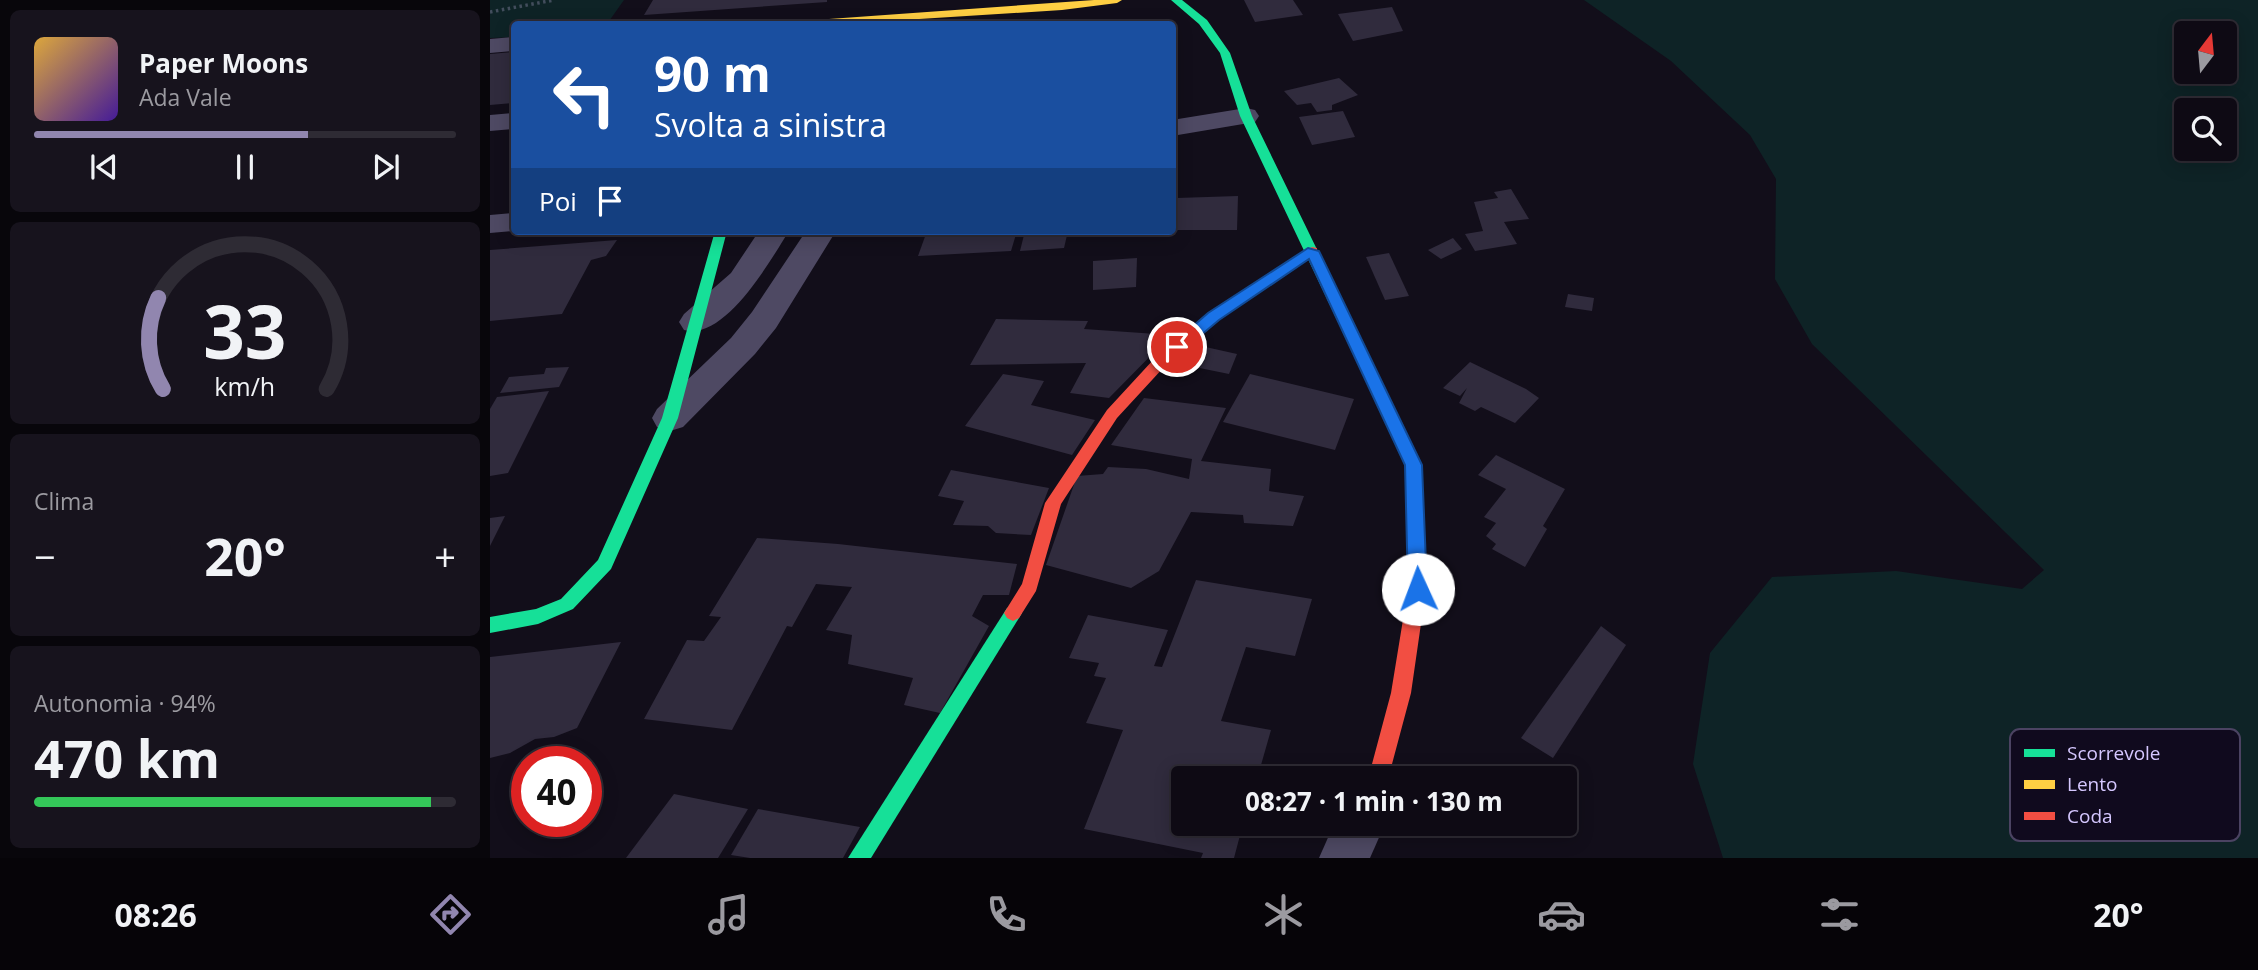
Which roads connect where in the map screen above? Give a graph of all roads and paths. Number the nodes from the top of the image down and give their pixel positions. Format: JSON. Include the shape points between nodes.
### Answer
{"nodes":[{"id":1,"x":554,"y":0,"type":"edge"},
{"id":2,"x":1117,"y":0,"type":"edge"},
{"id":3,"x":1176,"y":0,"type":"edge"},
{"id":4,"x":490,"y":12,"type":"edge"},
{"id":5,"x":847,"y":21,"type":"edge"},
{"id":6,"x":511,"y":44,"type":"edge"},
{"id":7,"x":490,"y":46,"type":"edge"},
{"id":8,"x":1246,"y":116,"type":"junction"},
{"id":9,"x":511,"y":121,"type":"edge"},
{"id":10,"x":490,"y":123,"type":"edge"},
{"id":11,"x":1176,"y":127,"type":"edge"},
{"id":12,"x":511,"y":222,"type":"edge"},
{"id":13,"x":490,"y":224,"type":"edge"},
{"id":14,"x":720,"y":235,"type":"edge"},
{"id":15,"x":771,"y":235,"type":"edge"},
{"id":16,"x":818,"y":235,"type":"edge"},
{"id":17,"x":1312,"y":251,"type":"junction"},
{"id":18,"x":696,"y":322,"type":"junction"},
{"id":19,"x":670,"y":418,"type":"junction"},
{"id":20,"x":490,"y":625,"type":"edge"},
{"id":21,"x":1381,"y":766,"type":"edge"},
{"id":22,"x":1354,"y":836,"type":"edge"},
{"id":23,"x":859,"y":858,"type":"edge"},
{"id":24,"x":1344,"y":858,"type":"edge"}],
"edges":[{"from":1,"to":4,"type":"path"},
{"from":2,"to":5,"type":"street"},
{"from":3,"to":8,"type":"street","via":[[1215,35]]},
{"from":6,"to":7,"type":"street"},
{"from":8,"to":11,"type":"street"},
{"from":8,"to":17,"type":"street"},
{"from":9,"to":10,"type":"street"},
{"from":12,"to":13,"type":"street"},
{"from":14,"to":18,"type":"street"},
{"from":15,"to":18,"type":"street","via":[[742,281]]},
{"from":16,"to":19,"type":"street","via":[[743,346]]},
{"from":17,"to":21,"type":"street","via":[[1414,465],[1418,589],[1401,693]]},
{"from":17,"to":23,"type":"street","via":[[1213,316],[1158,363],[1112,414],[1053,503],[1030,586]]},
{"from":18,"to":19,"type":"street"},
{"from":19,"to":20,"type":"street","via":[[605,564],[587,586],[566,604],[538,616]]},
{"from":22,"to":24,"type":"street"}]}
